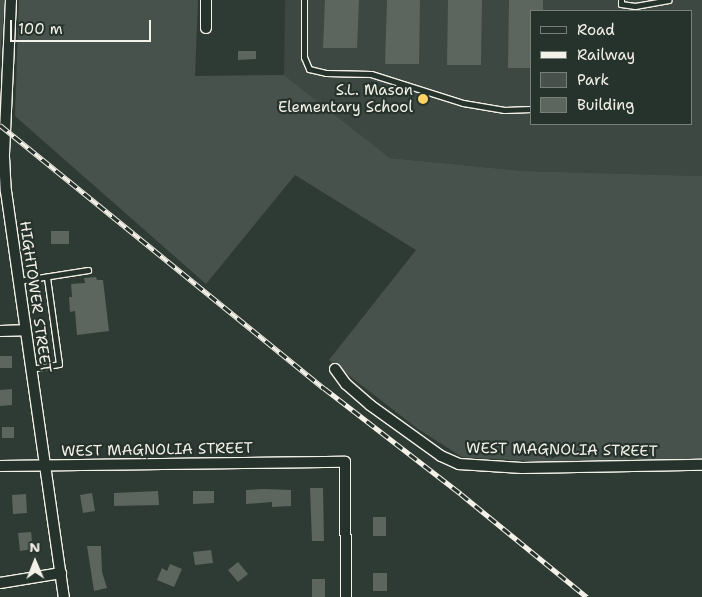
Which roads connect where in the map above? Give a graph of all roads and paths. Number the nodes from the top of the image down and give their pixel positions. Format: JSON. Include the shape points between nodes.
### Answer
{"nodes":[{"id":1,"x":11,"y":0,"type":"edge"},
{"id":2,"x":206,"y":0,"type":"edge"},
{"id":3,"x":304,"y":0,"type":"edge"},
{"id":4,"x":668,"y":0,"type":"edge"},
{"id":5,"x":621,"y":2,"type":"edge"},
{"id":6,"x":206,"y":28,"type":"dead end"},
{"id":7,"x":530,"y":109,"type":"edge"},
{"id":8,"x":3,"y":192,"type":"edge"},
{"id":9,"x":88,"y":270,"type":"dead end"},
{"id":10,"x":46,"y":276,"type":"junction"},
{"id":11,"x":17,"y":281,"type":"junction"},
{"id":12,"x":24,"y":330,"type":"junction"},
{"id":13,"x":0,"y":331,"type":"edge"},
{"id":14,"x":30,"y":369,"type":"junction"},
{"id":15,"x":335,"y":369,"type":"dead end"},
{"id":16,"x":0,"y":466,"type":"edge"},
{"id":17,"x":702,"y":466,"type":"edge"},
{"id":18,"x":45,"y":467,"type":"junction"},
{"id":19,"x":61,"y":573,"type":"junction"},
{"id":20,"x":0,"y":583,"type":"edge"},
{"id":21,"x":64,"y":597,"type":"edge"},
{"id":22,"x":346,"y":597,"type":"edge"}],
"edges":[{"from":1,"to":8,"type":"street","name":"HIGHTOWER STREET"},
{"from":2,"to":6,"type":"street"},
{"from":3,"to":7,"type":"lane","via":[[304,57],[309,69],[326,74],[371,74],[463,103],[504,110]]},
{"from":4,"to":5,"type":"lane","via":[[635,6]]},
{"from":8,"to":11,"type":"street","name":"HIGHTOWER STREET"},
{"from":9,"to":10,"type":"lane"},
{"from":10,"to":11,"type":"lane"},
{"from":10,"to":14,"type":"lane","via":[[59,364]]},
{"from":11,"to":12,"type":"street","name":"HIGHTOWER STREET"},
{"from":12,"to":13,"type":"street"},
{"from":12,"to":14,"type":"street","name":"HIGHTOWER STREET"},
{"from":14,"to":18,"type":"street","name":"HIGHTOWER STREET"},
{"from":15,"to":17,"type":"street","name":"WEST MAGNOLIA STREET","via":[[346,384],[370,405],[441,456],[459,464],[522,468]]},
{"from":16,"to":18,"type":"street","name":"WEST MAGNOLIA STREET"},
{"from":18,"to":19,"type":"street","name":"HIGHTOWER STREET"},
{"from":18,"to":22,"type":"street","name":"WEST MAGNOLIA STREET","via":[[345,462]]},
{"from":19,"to":20,"type":"street"},
{"from":19,"to":21,"type":"street","name":"HIGHTOWER STREET"}]}
